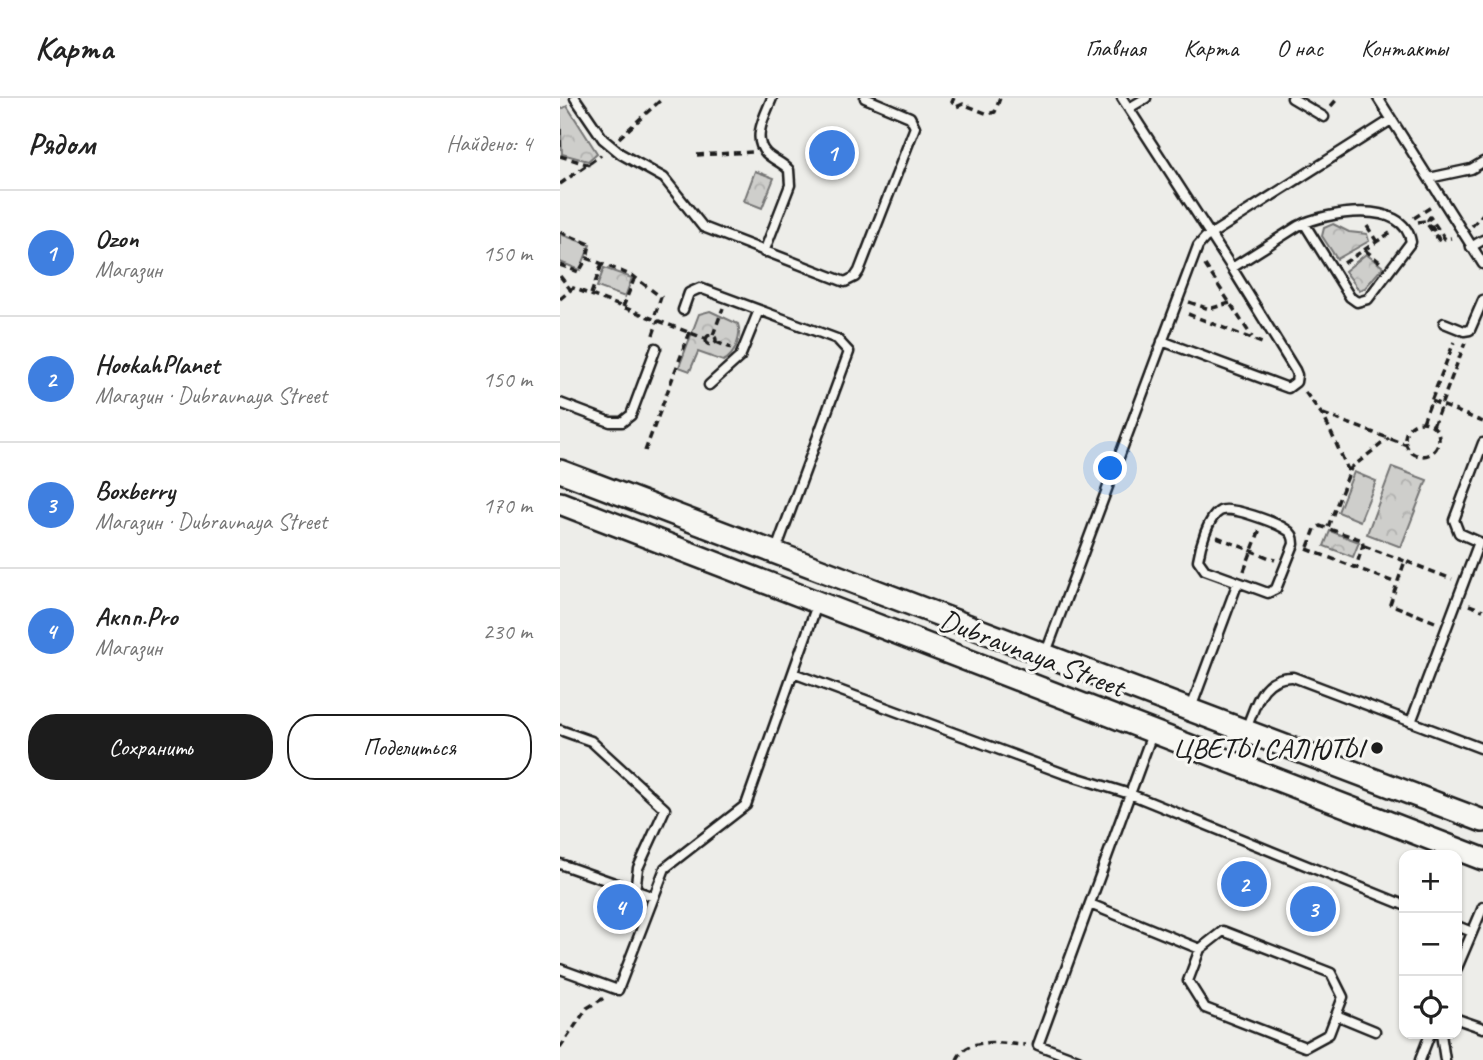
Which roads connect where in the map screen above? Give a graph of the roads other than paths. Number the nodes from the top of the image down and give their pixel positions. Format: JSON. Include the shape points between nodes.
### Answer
{"nodes":[{"id":1,"x":575,"y":98,"type":"edge"},
{"id":2,"x":772,"y":98,"type":"edge"},
{"id":3,"x":865,"y":98,"type":"edge"},
{"id":4,"x":1122,"y":98,"type":"edge"},
{"id":5,"x":1146,"y":98,"type":"edge"},
{"id":6,"x":1292,"y":98,"type":"edge"},
{"id":7,"x":1378,"y":98,"type":"edge"},
{"id":8,"x":1129,"y":108,"type":"junction"},
{"id":9,"x":1324,"y":117,"type":"dead end"},
{"id":10,"x":1391,"y":120,"type":"junction"},
{"id":11,"x":1483,"y":162,"type":"edge"},
{"id":12,"x":1429,"y":178,"type":"junction"},
{"id":13,"x":1304,"y":223,"type":"junction"},
{"id":14,"x":1210,"y":234,"type":"junction"},
{"id":15,"x":1483,"y":240,"type":"edge"},
{"id":16,"x":1471,"y":247,"type":"junction"},
{"id":17,"x":764,"y":252,"type":"junction"},
{"id":18,"x":1483,"y":264,"type":"edge"},
{"id":19,"x":1232,"y":268,"type":"junction"},
{"id":20,"x":1483,"y":300,"type":"edge"},
{"id":21,"x":683,"y":310,"type":"dead end"},
{"id":22,"x":759,"y":310,"type":"junction"},
{"id":23,"x":1444,"y":323,"type":"dead end"},
{"id":24,"x":1162,"y":341,"type":"junction"},
{"id":25,"x":656,"y":348,"type":"dead end"},
{"id":26,"x":709,"y":386,"type":"dead end"},
{"id":27,"x":560,"y":403,"type":"edge"},
{"id":28,"x":1483,"y":443,"type":"edge"},
{"id":29,"x":560,"y":471,"type":"edge"},
{"id":30,"x":560,"y":503,"type":"edge"},
{"id":31,"x":1481,"y":543,"type":"edge"},
{"id":32,"x":775,"y":553,"type":"junction"},
{"id":33,"x":1239,"y":583,"type":"junction"},
{"id":34,"x":818,"y":603,"type":"junction"},
{"id":35,"x":1045,"y":655,"type":"junction"},
{"id":36,"x":793,"y":673,"type":"junction"},
{"id":37,"x":1191,"y":708,"type":"junction"},
{"id":38,"x":1411,"y":722,"type":"junction"},
{"id":39,"x":1246,"y":729,"type":"junction"},
{"id":40,"x":560,"y":730,"type":"edge"},
{"id":41,"x":1153,"y":732,"type":"junction"},
{"id":42,"x":1483,"y":749,"type":"edge"},
{"id":43,"x":1130,"y":794,"type":"junction"},
{"id":44,"x":1483,"y":821,"type":"edge"},
{"id":45,"x":1483,"y":859,"type":"edge"},
{"id":46,"x":560,"y":864,"type":"edge"},
{"id":47,"x":635,"y":891,"type":"junction"},
{"id":48,"x":654,"y":897,"type":"junction"},
{"id":49,"x":1399,"y":903,"type":"edge"},
{"id":50,"x":1090,"y":904,"type":"junction"},
{"id":51,"x":1483,"y":907,"type":"edge"},
{"id":52,"x":1462,"y":928,"type":"edge"},
{"id":53,"x":1472,"y":932,"type":"junction"},
{"id":54,"x":1200,"y":949,"type":"junction"},
{"id":55,"x":1462,"y":956,"type":"edge"},
{"id":56,"x":560,"y":969,"type":"edge"},
{"id":57,"x":1336,"y":1015,"type":"junction"},
{"id":58,"x":1462,"y":1021,"type":"edge"},
{"id":59,"x":1483,"y":1028,"type":"edge"},
{"id":60,"x":1375,"y":1031,"type":"dead end"},
{"id":61,"x":1426,"y":1039,"type":"edge"},
{"id":62,"x":1442,"y":1039,"type":"edge"},
{"id":63,"x":1077,"y":1060,"type":"edge"},
{"id":64,"x":1420,"y":1060,"type":"edge"},
{"id":65,"x":1445,"y":1060,"type":"edge"}],
"edges":[{"from":1,"to":17,"type":"lane","via":[[603,139],[664,178],[699,224]]},
{"from":2,"to":17,"type":"lane","via":[[759,136],[765,152],[785,165],[791,177]]},
{"from":3,"to":17,"type":"lane","via":[[910,117],[915,127],[855,277],[838,281]]},
{"from":4,"to":8,"type":"lane"},
{"from":5,"to":8,"type":"lane"},
{"from":6,"to":9,"type":"lane"},
{"from":7,"to":10,"type":"lane"},
{"from":8,"to":14,"type":"lane"},
{"from":10,"to":12,"type":"lane"},
{"from":10,"to":14,"type":"lane"},
{"from":11,"to":12,"type":"lane"},
{"from":12,"to":16,"type":"lane"},
{"from":13,"to":13,"type":"lane","via":[[1327,215],[1388,215],[1404,225],[1411,245],[1361,302],[1350,297]]},
{"from":13,"to":19,"type":"lane"},
{"from":14,"to":19,"type":"lane"},
{"from":14,"to":24,"type":"lane","via":[[1196,251]]},
{"from":15,"to":16,"type":"lane"},
{"from":16,"to":18,"type":"lane"},
{"from":19,"to":24,"type":"lane","via":[[1296,370],[1296,382],[1288,388]]},
{"from":20,"to":23,"type":"lane","via":[[1470,330]]},
{"from":21,"to":22,"type":"lane","via":[[697,288]]},
{"from":22,"to":26,"type":"lane","via":[[740,357]]},
{"from":22,"to":32,"type":"lane","via":[[837,340],[849,356]]},
{"from":24,"to":35,"type":"lane"},
{"from":25,"to":27,"type":"lane","via":[[631,415],[622,422],[610,422]]},
{"from":28,"to":31,"type":"lane","via":[[1454,520],[1459,533]]},
{"from":29,"to":32,"type":"street","name":"Dubravnaya Street"},
{"from":30,"to":34,"type":"street","name":"Dubravnaya Street"},
{"from":31,"to":38,"type":"lane"},
{"from":32,"to":35,"type":"street","name":"Dubravnaya Street"},
{"from":33,"to":33,"type":"lane","via":[[1199,564],[1213,517],[1224,509],[1264,520],[1293,536],[1287,564],[1272,592]]},
{"from":33,"to":37,"type":"lane"},
{"from":34,"to":36,"type":"lane"},
{"from":34,"to":41,"type":"street","name":"Dubravnaya Street"},
{"from":35,"to":37,"type":"street","name":"Dubravnaya Street"},
{"from":36,"to":43,"type":"lane"},
{"from":36,"to":48,"type":"lane","via":[[746,805],[665,868]]},
{"from":37,"to":39,"type":"street","name":"Dubravnaya Street"},
{"from":38,"to":39,"type":"lane","via":[[1285,677],[1269,682],[1262,691]]},
{"from":38,"to":42,"type":"lane"},
{"from":39,"to":44,"type":"street","name":"Dubravnaya Street"},
{"from":40,"to":47,"type":"lane","via":[[591,741],[665,809],[638,868]]},
{"from":41,"to":43,"type":"lane"},
{"from":41,"to":45,"type":"street","name":"Dubravnaya Street"},
{"from":43,"to":49,"type":"lane"},
{"from":43,"to":50,"type":"lane"},
{"from":46,"to":47,"type":"lane"},
{"from":47,"to":48,"type":"lane"},
{"from":48,"to":56,"type":"lane","via":[[618,990]]},
{"from":50,"to":54,"type":"lane"},
{"from":50,"to":63,"type":"lane","via":[[1038,1045]]},
{"from":51,"to":53,"type":"lane"},
{"from":52,"to":53,"type":"lane"},
{"from":53,"to":55,"type":"lane"},
{"from":54,"to":57,"type":"lane","via":[[1223,930],[1331,973],[1343,997]]},
{"from":54,"to":57,"type":"lane","via":[[1188,981],[1205,1008],[1304,1046],[1329,1034]]},
{"from":57,"to":60,"type":"lane"},
{"from":58,"to":59,"type":"lane"},
{"from":61,"to":64,"type":"lane","via":[[1419,1049]]},
{"from":62,"to":65,"type":"lane"}]}
